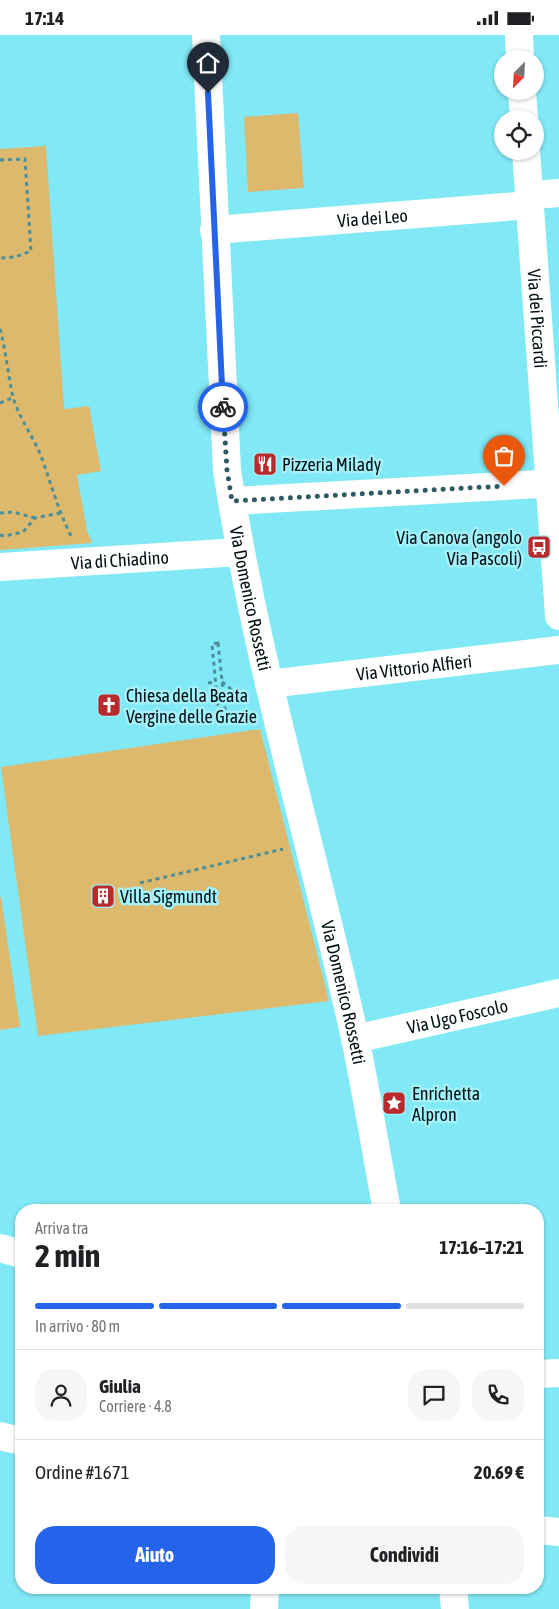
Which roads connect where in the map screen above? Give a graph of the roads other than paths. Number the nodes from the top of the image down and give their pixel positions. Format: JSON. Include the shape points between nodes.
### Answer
{"nodes":[{"id":1,"x":206,"y":35,"type":"edge"},
{"id":2,"x":519,"y":35,"type":"edge"},
{"id":3,"x":520,"y":50,"type":"edge"},
{"id":4,"x":530,"y":160,"type":"edge"},
{"id":5,"x":545,"y":198,"type":"edge"},
{"id":6,"x":214,"y":230,"type":"junction"},
{"id":7,"x":554,"y":484,"type":"edge"},
{"id":8,"x":232,"y":501,"type":"junction"},
{"id":9,"x":240,"y":552,"type":"junction"},
{"id":10,"x":0,"y":567,"type":"edge"},
{"id":11,"x":559,"y":616,"type":"edge"},
{"id":12,"x":559,"y":650,"type":"edge"},
{"id":13,"x":268,"y":684,"type":"junction"},
{"id":14,"x":559,"y":993,"type":"edge"},
{"id":15,"x":355,"y":1039,"type":"junction"},
{"id":16,"x":386,"y":1204,"type":"edge"},
{"id":17,"x":0,"y":1248,"type":"edge"},
{"id":18,"x":15,"y":1252,"type":"edge"},
{"id":19,"x":559,"y":1373,"type":"edge"},
{"id":20,"x":544,"y":1374,"type":"edge"},
{"id":21,"x":0,"y":1436,"type":"edge"},
{"id":22,"x":15,"y":1440,"type":"edge"},
{"id":23,"x":544,"y":1531,"type":"edge"},
{"id":24,"x":559,"y":1532,"type":"edge"},
{"id":25,"x":265,"y":1594,"type":"edge"},
{"id":26,"x":454,"y":1594,"type":"edge"},
{"id":27,"x":264,"y":1609,"type":"edge"},
{"id":28,"x":455,"y":1609,"type":"edge"}],
"edges":[{"from":1,"to":6,"type":"main road","name":"Via Domenico Rossetti"},
{"from":2,"to":3,"type":"main road"},
{"from":4,"to":5,"type":"main road","name":"Via dei Piccardi"},
{"from":5,"to":6,"type":"main road","name":"Via dei Leo"},
{"from":5,"to":7,"type":"main road","name":"Via dei Piccardi"},
{"from":6,"to":8,"type":"main road","name":"Via Domenico Rossetti","via":[[227,470]]},
{"from":7,"to":8,"type":"main road"},
{"from":7,"to":11,"type":"main road","name":"Via dei Piccardi"},
{"from":8,"to":9,"type":"main road","name":"Via Domenico Rossetti"},
{"from":9,"to":10,"type":"main road","name":"Via di Chiadino"},
{"from":9,"to":13,"type":"main road","name":"Via Domenico Rossetti"},
{"from":12,"to":13,"type":"main road","name":"Via Vittorio Alfieri"},
{"from":13,"to":15,"type":"main road","name":"Via Domenico Rossetti"},
{"from":14,"to":15,"type":"main road","name":"Via Ugo Foscolo"},
{"from":15,"to":16,"type":"main road","name":"Via Domenico Rossetti"},
{"from":17,"to":18,"type":"main road"},
{"from":19,"to":20,"type":"main road"},
{"from":21,"to":22,"type":"main road"},
{"from":23,"to":24,"type":"main road"},
{"from":25,"to":27,"type":"main road"},
{"from":26,"to":28,"type":"main road"}]}
